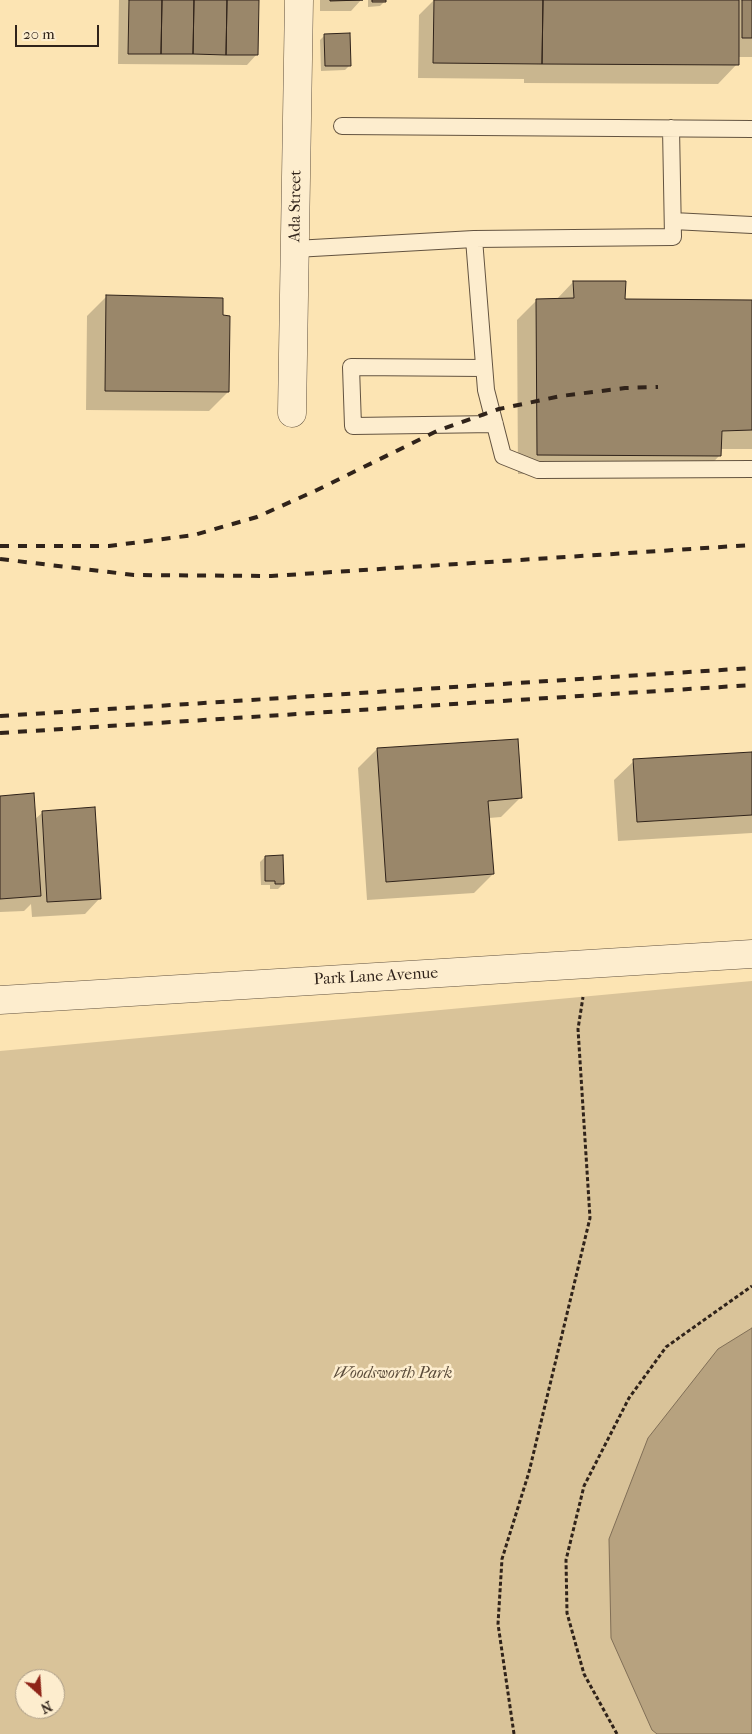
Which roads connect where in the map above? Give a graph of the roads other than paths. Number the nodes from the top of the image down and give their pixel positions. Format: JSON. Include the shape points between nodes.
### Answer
{"nodes":[{"id":1,"x":299,"y":0,"type":"edge"},
{"id":2,"x":342,"y":126,"type":"dead end"},
{"id":3,"x":671,"y":128,"type":"junction"},
{"id":4,"x":752,"y":129,"type":"edge"},
{"id":5,"x":673,"y":221,"type":"junction"},
{"id":6,"x":752,"y":225,"type":"edge"},
{"id":7,"x":474,"y":239,"type":"junction"},
{"id":8,"x":295,"y":249,"type":"junction"},
{"id":9,"x":484,"y":368,"type":"junction"},
{"id":10,"x":292,"y":413,"type":"dead end"},
{"id":11,"x":495,"y":424,"type":"junction"},
{"id":12,"x":752,"y":469,"type":"edge"},
{"id":13,"x":752,"y":954,"type":"edge"},
{"id":14,"x":0,"y":1000,"type":"edge"}],
"edges":[{"from":1,"to":8,"type":"street","name":"Ada Street"},
{"from":2,"to":3,"type":"lane"},
{"from":3,"to":4,"type":"lane"},
{"from":3,"to":5,"type":"lane"},
{"from":5,"to":6,"type":"lane"},
{"from":5,"to":7,"type":"lane","via":[[673,237]]},
{"from":7,"to":8,"type":"lane"},
{"from":7,"to":9,"type":"lane"},
{"from":8,"to":10,"type":"street","name":"Ada Street"},
{"from":9,"to":11,"type":"lane"},
{"from":9,"to":11,"type":"lane","via":[[351,367],[353,426]]},
{"from":11,"to":12,"type":"lane","via":[[503,456],[538,470]]},
{"from":13,"to":14,"type":"street","name":"Park Lane Avenue"}]}
